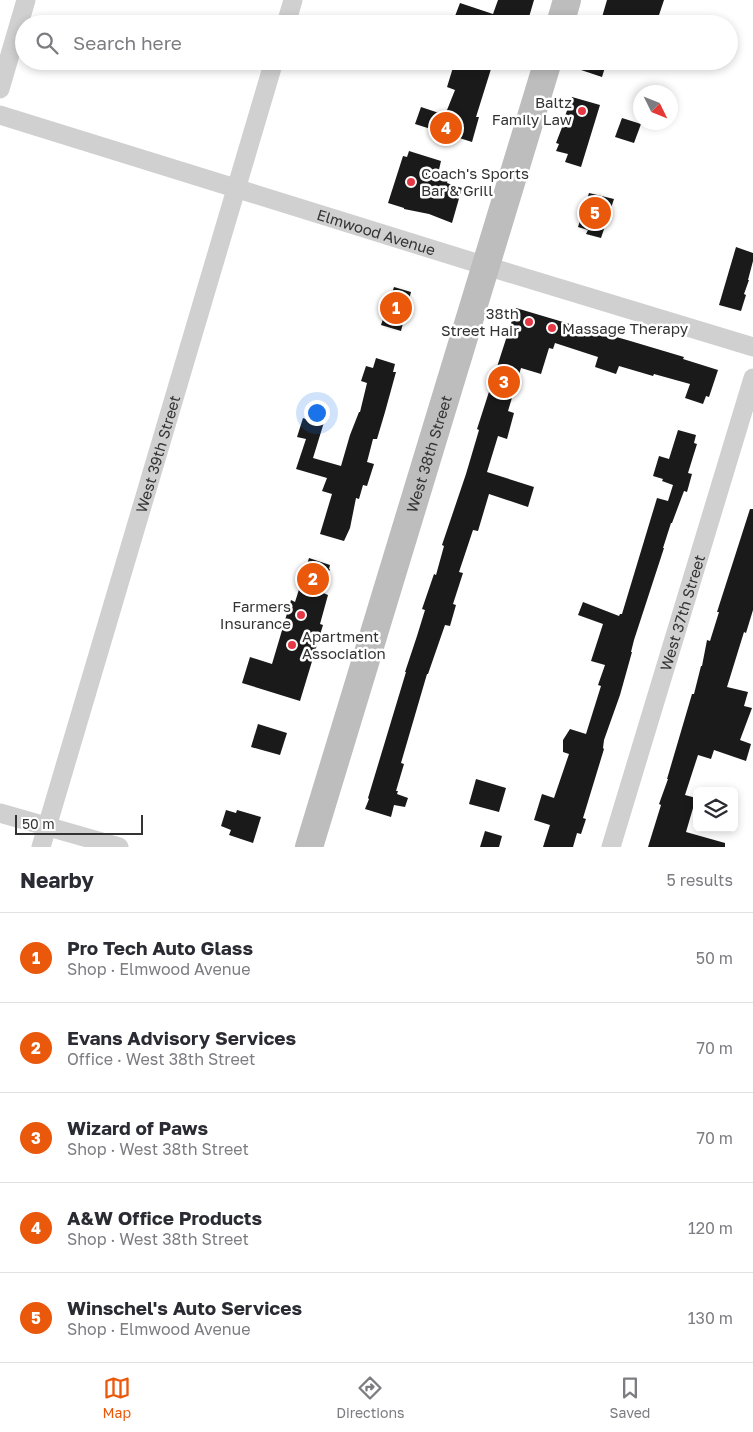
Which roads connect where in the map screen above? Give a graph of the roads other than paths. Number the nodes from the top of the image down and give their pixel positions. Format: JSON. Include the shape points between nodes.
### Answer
{"nodes":[{"id":1,"x":26,"y":0,"type":"edge"},
{"id":2,"x":293,"y":0,"type":"edge"},
{"id":3,"x":567,"y":0,"type":"edge"},
{"id":4,"x":22,"y":15,"type":"edge"},
{"id":5,"x":289,"y":15,"type":"edge"},
{"id":6,"x":563,"y":15,"type":"edge"},
{"id":7,"x":15,"y":38,"type":"edge"},
{"id":8,"x":271,"y":70,"type":"edge"},
{"id":9,"x":545,"y":70,"type":"edge"},
{"id":10,"x":0,"y":89,"type":"edge"},
{"id":11,"x":0,"y":115,"type":"edge"},
{"id":12,"x":236,"y":188,"type":"junction"},
{"id":13,"x":486,"y":266,"type":"junction"},
{"id":14,"x":753,"y":347,"type":"edge"},
{"id":15,"x":753,"y":378,"type":"edge"},
{"id":16,"x":0,"y":813,"type":"edge"},
{"id":17,"x":48,"y":826,"type":"junction"},
{"id":18,"x":42,"y":847,"type":"edge"},
{"id":19,"x":119,"y":847,"type":"edge"},
{"id":20,"x":309,"y":847,"type":"edge"},
{"id":21,"x":611,"y":847,"type":"edge"}],
"edges":[{"from":1,"to":4,"type":"street"},
{"from":2,"to":5,"type":"street"},
{"from":3,"to":6,"type":"main road"},
{"from":7,"to":10,"type":"street"},
{"from":8,"to":12,"type":"street","name":"West 39th Street"},
{"from":9,"to":13,"type":"main road","name":"West 38th Street"},
{"from":11,"to":12,"type":"street","name":"Elmwood Avenue"},
{"from":12,"to":13,"type":"street","name":"Elmwood Avenue"},
{"from":12,"to":17,"type":"street","name":"West 39th Street"},
{"from":13,"to":14,"type":"street","name":"Elmwood Avenue"},
{"from":13,"to":20,"type":"main road","name":"West 38th Street"},
{"from":15,"to":21,"type":"street","name":"West 37th Street"},
{"from":16,"to":17,"type":"street"},
{"from":17,"to":18,"type":"street","name":"West 39th Street"},
{"from":17,"to":19,"type":"street"}]}
